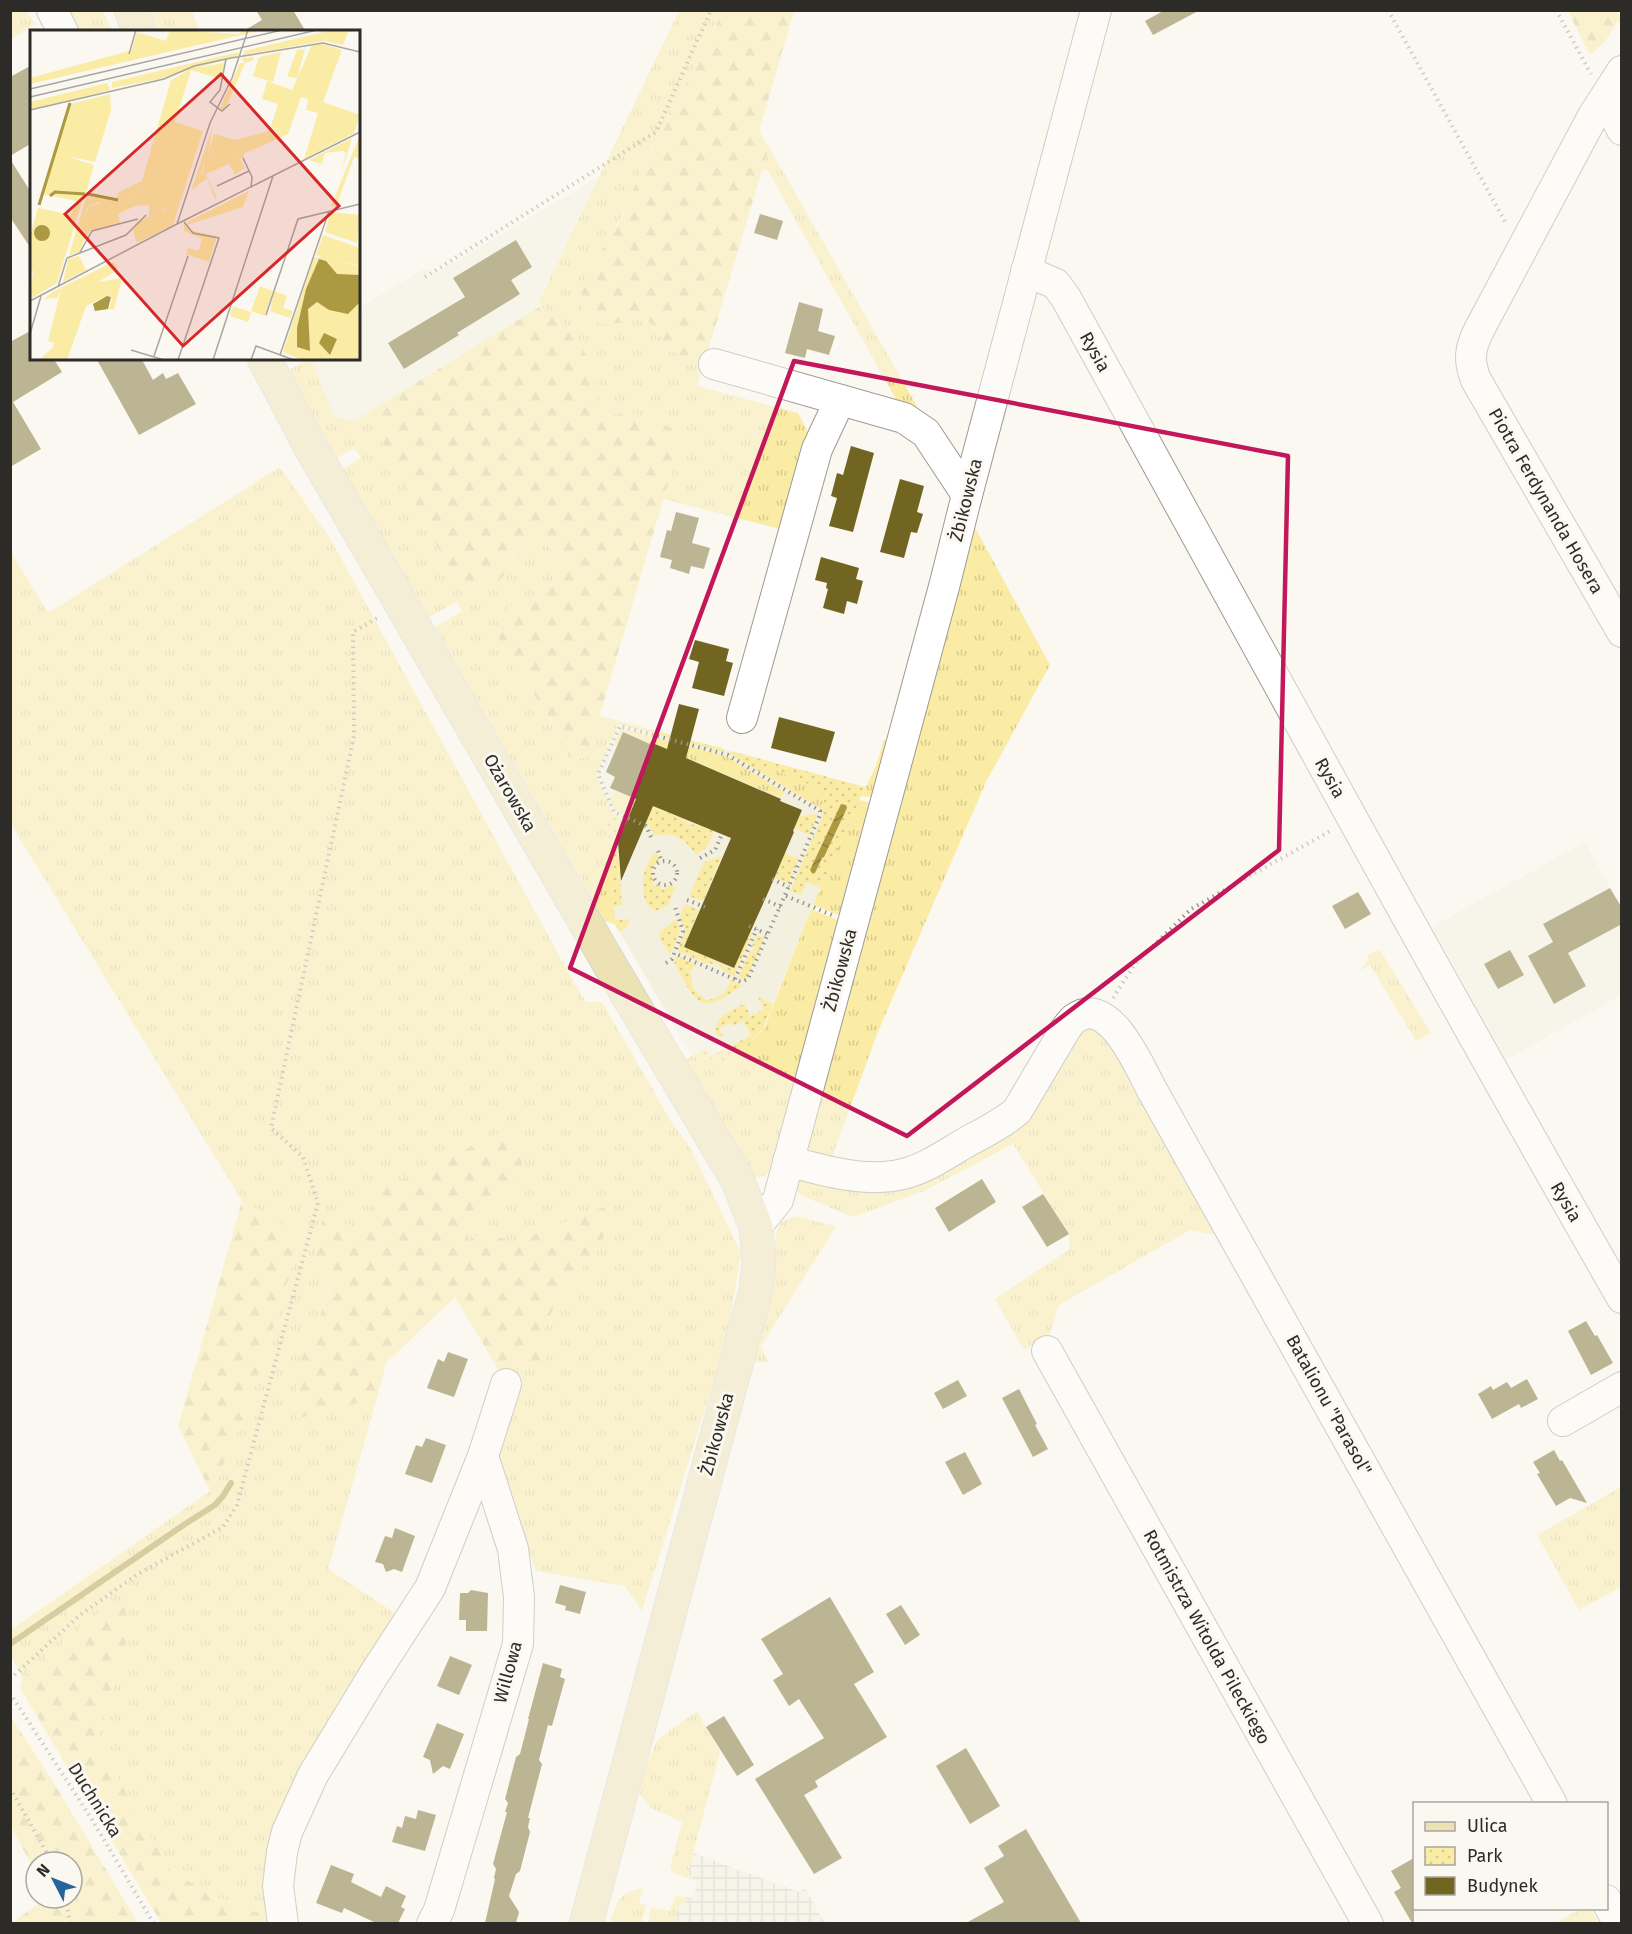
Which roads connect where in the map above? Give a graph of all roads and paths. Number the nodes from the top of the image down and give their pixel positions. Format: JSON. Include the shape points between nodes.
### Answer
{"nodes":[{"id":1,"x":51,"y":10,"type":"edge"},
{"id":2,"x":131,"y":10,"type":"edge"},
{"id":3,"x":711,"y":10,"type":"edge"},
{"id":4,"x":1096,"y":10,"type":"edge"},
{"id":5,"x":1388,"y":10,"type":"edge"},
{"id":6,"x":1556,"y":10,"type":"edge"},
{"id":7,"x":62,"y":30,"type":"edge"},
{"id":8,"x":139,"y":30,"type":"edge"},
{"id":9,"x":1622,"y":71,"type":"edge"},
{"id":10,"x":1605,"y":98,"type":"junction"},
{"id":11,"x":1622,"y":130,"type":"edge"},
{"id":12,"x":1516,"y":264,"type":"junction"},
{"id":13,"x":1026,"y":271,"type":"junction"},
{"id":14,"x":425,"y":277,"type":"dead end"},
{"id":15,"x":265,"y":360,"type":"edge"},
{"id":16,"x":714,"y":364,"type":"dead end"},
{"id":17,"x":840,"y":400,"type":"junction"},
{"id":18,"x":926,"y":433,"type":"junction"},
{"id":19,"x":983,"y":436,"type":"junction"},
{"id":20,"x":967,"y":495,"type":"junction"},
{"id":21,"x":401,"y":604,"type":"junction"},
{"id":22,"x":1622,"y":632,"type":"edge"},
{"id":23,"x":742,"y":718,"type":"dead end"},
{"id":24,"x":1352,"y":818,"type":"junction"},
{"id":25,"x":722,"y":834,"type":"dead end"},
{"id":26,"x":651,"y":837,"type":"dead end"},
{"id":27,"x":658,"y":851,"type":"dead end"},
{"id":28,"x":700,"y":858,"type":"dead end"},
{"id":29,"x":662,"y":862,"type":"junction"},
{"id":30,"x":772,"y":879,"type":"dead end"},
{"id":31,"x":789,"y":887,"type":"junction"},
{"id":32,"x":786,"y":896,"type":"junction"},
{"id":33,"x":763,"y":899,"type":"dead end"},
{"id":34,"x":687,"y":900,"type":"dead end"},
{"id":35,"x":675,"y":907,"type":"dead end"},
{"id":36,"x":705,"y":907,"type":"dead end"},
{"id":37,"x":781,"y":907,"type":"junction"},
{"id":38,"x":812,"y":907,"type":"dead end"},
{"id":39,"x":749,"y":926,"type":"dead end"},
{"id":40,"x":757,"y":930,"type":"junction"},
{"id":41,"x":769,"y":935,"type":"junction"},
{"id":42,"x":674,"y":953,"type":"junction"},
{"id":43,"x":666,"y":963,"type":"dead end"},
{"id":44,"x":735,"y":979,"type":"junction"},
{"id":45,"x":1097,"y":1014,"type":"junction"},
{"id":46,"x":788,"y":1161,"type":"junction"},
{"id":47,"x":756,"y":1227,"type":"junction"},
{"id":48,"x":1622,"y":1298,"type":"edge"},
{"id":49,"x":1047,"y":1351,"type":"dead end"},
{"id":50,"x":506,"y":1384,"type":"dead end"},
{"id":51,"x":1622,"y":1387,"type":"edge"},
{"id":52,"x":1563,"y":1421,"type":"dead end"},
{"id":53,"x":483,"y":1456,"type":"junction"},
{"id":54,"x":10,"y":1679,"type":"edge"},
{"id":55,"x":10,"y":1693,"type":"edge"},
{"id":56,"x":10,"y":1788,"type":"edge"},
{"id":57,"x":1551,"y":1802,"type":"edge"},
{"id":58,"x":45,"y":1850,"type":"edge"},
{"id":59,"x":1608,"y":1904,"type":"edge"},
{"id":60,"x":154,"y":1923,"type":"edge"},
{"id":61,"x":283,"y":1923,"type":"edge"},
{"id":62,"x":432,"y":1923,"type":"edge"},
{"id":63,"x":586,"y":1923,"type":"edge"},
{"id":64,"x":1368,"y":1923,"type":"edge"},
{"id":65,"x":1619,"y":1923,"type":"edge"}],
"edges":[{"from":1,"to":7,"type":"street"},
{"from":2,"to":8,"type":"main road"},
{"from":3,"to":14,"type":"path","via":[[656,132]]},
{"from":4,"to":13,"type":"street","name":"Żbikowska"},
{"from":5,"to":12,"type":"path","via":[[1505,221]]},
{"from":6,"to":10,"type":"path"},
{"from":9,"to":10,"type":"street"},
{"from":10,"to":11,"type":"street"},
{"from":10,"to":12,"type":"street"},
{"from":12,"to":22,"type":"street","name":"Piotra Ferdynanda Hosera","via":[[1472,344],[1471,368]]},
{"from":13,"to":19,"type":"street","name":"Żbikowska"},
{"from":13,"to":24,"type":"street","name":"Rysia","via":[[1062,291]]},
{"from":15,"to":21,"type":"main road","name":"Ożarowska"},
{"from":16,"to":17,"type":"street"},
{"from":17,"to":18,"type":"street","via":[[904,418]]},
{"from":17,"to":23,"type":"street","via":[[817,449]]},
{"from":18,"to":19,"type":"street","via":[[950,439]]},
{"from":18,"to":20,"type":"street"},
{"from":19,"to":20,"type":"street","name":"Żbikowska"},
{"from":20,"to":46,"type":"street","name":"Żbikowska"},
{"from":21,"to":47,"type":"main road","name":"Ożarowska","via":[[738,1181]]},
{"from":21,"to":54,"type":"path","via":[[353,632],[354,736],[272,1128],[303,1157],[318,1203],[237,1505],[223,1527],[138,1574],[80,1616]]},
{"from":24,"to":45,"type":"path","via":[[1191,909],[1135,964],[1114,997]]},
{"from":24,"to":48,"type":"street","name":"Rysia"},
{"from":25,"to":28,"type":"path","via":[[715,850]]},
{"from":26,"to":31,"type":"path","via":[[646,826],[614,812],[598,774],[620,726],[728,755],[818,809],[820,815]]},
{"from":27,"to":29,"type":"path"},
{"from":29,"to":29,"type":"path","via":[[654,870],[656,879],[664,885],[673,883],[677,868]]},
{"from":30,"to":31,"type":"path"},
{"from":31,"to":32,"type":"path"},
{"from":32,"to":37,"type":"path"},
{"from":32,"to":38,"type":"path"},
{"from":33,"to":37,"type":"path"},
{"from":34,"to":36,"type":"path"},
{"from":35,"to":42,"type":"path","via":[[683,931]]},
{"from":37,"to":41,"type":"path"},
{"from":39,"to":40,"type":"path"},
{"from":40,"to":41,"type":"path"},
{"from":40,"to":44,"type":"path"},
{"from":41,"to":44,"type":"path","via":[[751,977],[743,982]]},
{"from":42,"to":43,"type":"path"},
{"from":42,"to":44,"type":"path"},
{"from":45,"to":46,"type":"street","via":[[1075,1018],[1023,1103],[1010,1117],[915,1171],[866,1177]]},
{"from":45,"to":57,"type":"street","name":"Batalionu \"Parasol\"","via":[[1119,1032],[1136,1061]]},
{"from":46,"to":47,"type":"street","name":"Żbikowska","via":[[778,1200]]},
{"from":47,"to":63,"type":"main road","name":"Żbikowska","via":[[756,1290]]},
{"from":49,"to":64,"type":"street","name":"Rotmistrza Witolda Pileckiego"},
{"from":50,"to":53,"type":"street"},
{"from":51,"to":52,"type":"street"},
{"from":53,"to":61,"type":"street","via":[[430,1588],[313,1775],[287,1832],[278,1886]]},
{"from":53,"to":62,"type":"street","name":"Willowa","via":[[513,1549],[519,1597],[518,1644]]},
{"from":55,"to":60,"type":"path","name":"Duchnicka"},
{"from":56,"to":58,"type":"path"},
{"from":59,"to":65,"type":"street"}]}
